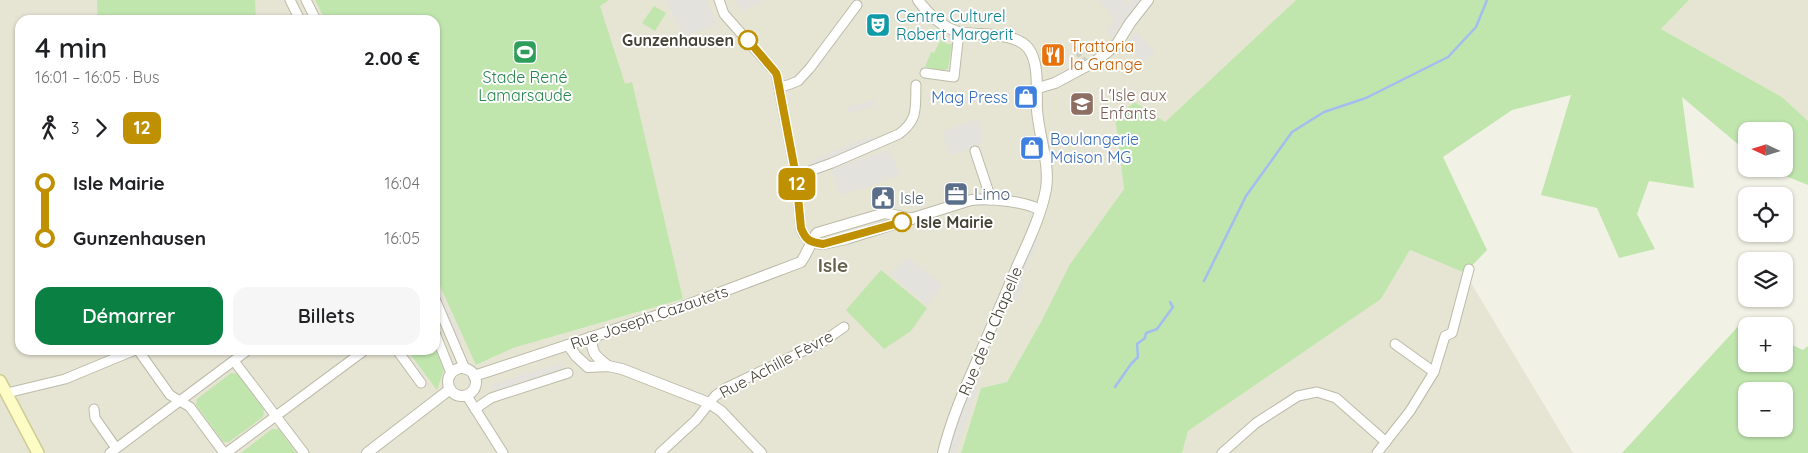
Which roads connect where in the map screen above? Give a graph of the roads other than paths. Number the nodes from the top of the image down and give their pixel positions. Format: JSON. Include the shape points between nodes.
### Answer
{"nodes":[{"id":1,"x":290,"y":0,"type":"edge"},
{"id":2,"x":306,"y":0,"type":"edge"},
{"id":3,"x":719,"y":0,"type":"edge"},
{"id":4,"x":918,"y":0,"type":"edge"},
{"id":5,"x":1148,"y":0,"type":"edge"},
{"id":6,"x":857,"y":5,"type":"dead end"},
{"id":7,"x":298,"y":15,"type":"edge"},
{"id":8,"x":314,"y":15,"type":"edge"},
{"id":9,"x":959,"y":32,"type":"junction"},
{"id":10,"x":926,"y":73,"type":"dead end"},
{"id":11,"x":916,"y":85,"type":"dead end"},
{"id":12,"x":779,"y":87,"type":"junction"},
{"id":13,"x":1038,"y":88,"type":"junction"},
{"id":14,"x":976,"y":151,"type":"dead end"},
{"id":15,"x":796,"y":176,"type":"junction"},
{"id":16,"x":990,"y":200,"type":"junction"},
{"id":17,"x":1040,"y":210,"type":"junction"},
{"id":18,"x":810,"y":242,"type":"junction"},
{"id":19,"x":1469,"y":269,"type":"dead end"},
{"id":20,"x":440,"y":311,"type":"edge"},
{"id":21,"x":844,"y":327,"type":"dead end"},
{"id":22,"x":590,"y":337,"type":"junction"},
{"id":23,"x":1395,"y":344,"type":"dead end"},
{"id":24,"x":568,"y":345,"type":"junction"},
{"id":25,"x":440,"y":346,"type":"edge"},
{"id":26,"x":125,"y":355,"type":"edge"},
{"id":27,"x":141,"y":355,"type":"edge"},
{"id":28,"x":242,"y":355,"type":"edge"},
{"id":29,"x":358,"y":355,"type":"edge"},
{"id":30,"x":401,"y":355,"type":"edge"},
{"id":31,"x":234,"y":361,"type":"junction"},
{"id":32,"x":608,"y":366,"type":"junction"},
{"id":33,"x":465,"y":369,"type":"junction"},
{"id":34,"x":1434,"y":372,"type":"junction"},
{"id":35,"x":451,"y":373,"type":"junction"},
{"id":36,"x":568,"y":373,"type":"dead end"},
{"id":37,"x":474,"y":376,"type":"junction"},
{"id":38,"x":0,"y":381,"type":"edge"},
{"id":39,"x":421,"y":383,"type":"dead end"},
{"id":40,"x":450,"y":390,"type":"junction"},
{"id":41,"x":7,"y":393,"type":"junction"},
{"id":42,"x":467,"y":396,"type":"junction"},
{"id":43,"x":180,"y":400,"type":"junction"},
{"id":44,"x":710,"y":403,"type":"junction"},
{"id":45,"x":94,"y":409,"type":"dead end"},
{"id":46,"x":475,"y":409,"type":"junction"},
{"id":47,"x":276,"y":416,"type":"junction"},
{"id":48,"x":1386,"y":442,"type":"junction"},
{"id":49,"x":113,"y":451,"type":"edge"},
{"id":50,"x":38,"y":453,"type":"edge"},
{"id":51,"x":225,"y":453,"type":"edge"},
{"id":52,"x":304,"y":453,"type":"edge"},
{"id":53,"x":367,"y":453,"type":"edge"},
{"id":54,"x":503,"y":453,"type":"edge"},
{"id":55,"x":660,"y":453,"type":"edge"},
{"id":56,"x":761,"y":453,"type":"edge"},
{"id":57,"x":943,"y":453,"type":"edge"},
{"id":58,"x":1222,"y":453,"type":"edge"},
{"id":59,"x":1377,"y":453,"type":"edge"}],
"edges":[{"from":1,"to":7,"type":"street"},
{"from":2,"to":8,"type":"street"},
{"from":3,"to":12,"type":"street","via":[[724,14],[776,73]]},
{"from":4,"to":9,"type":"street","via":[[944,26]]},
{"from":5,"to":13,"type":"street","via":[[1117,44],[1089,65]]},
{"from":6,"to":12,"type":"street","via":[[798,81]]},
{"from":9,"to":10,"type":"street","via":[[954,77]]},
{"from":9,"to":13,"type":"street","name":"Rue de la Chapelle","via":[[994,35],[1025,46],[1033,59]]},
{"from":11,"to":15,"type":"street","via":[[914,116],[908,127]]},
{"from":12,"to":15,"type":"street"},
{"from":13,"to":17,"type":"street","name":"Rue de la Chapelle","via":[[1038,122],[1048,168]]},
{"from":14,"to":16,"type":"street"},
{"from":15,"to":18,"type":"street","via":[[801,228]]},
{"from":16,"to":17,"type":"street","via":[[1028,205]]},
{"from":16,"to":18,"type":"street","via":[[971,200],[912,219],[885,213],[817,234]]},
{"from":17,"to":57,"type":"street","name":"Rue de la Chapelle","via":[[960,400]]},
{"from":18,"to":22,"type":"street","name":"Rue Joseph Cazautets","via":[[802,262],[674,310]]},
{"from":19,"to":34,"type":"street","via":[[1452,333],[1445,336]]},
{"from":20,"to":33,"type":"street"},
{"from":21,"to":44,"type":"street","name":"Rue Achille Fèvre","via":[[824,341],[726,388]]},
{"from":22,"to":24,"type":"street","name":"Rue Joseph Cazautets"},
{"from":22,"to":32,"type":"street","via":[[592,350]]},
{"from":23,"to":34,"type":"street"},
{"from":24,"to":32,"type":"street","via":[[588,367]]},
{"from":24,"to":37,"type":"street","name":"Rue Joseph Cazautets"},
{"from":25,"to":35,"type":"street"},
{"from":26,"to":41,"type":"street","via":[[65,379]]},
{"from":27,"to":43,"type":"street","via":[[170,395]]},
{"from":28,"to":31,"type":"street"},
{"from":29,"to":47,"type":"street"},
{"from":30,"to":39,"type":"street"},
{"from":31,"to":43,"type":"street"},
{"from":31,"to":47,"type":"street"},
{"from":32,"to":44,"type":"street"},
{"from":33,"to":35,"type":"street","via":[[457,368]]},
{"from":33,"to":37,"type":"street"},
{"from":34,"to":48,"type":"street","via":[[1410,412]]},
{"from":35,"to":40,"type":"street","via":[[448,378]]},
{"from":36,"to":46,"type":"street","via":[[491,398]]},
{"from":37,"to":42,"type":"street","via":[[474,388]]},
{"from":38,"to":41,"type":"main road"},
{"from":40,"to":42,"type":"street"},
{"from":40,"to":53,"type":"street"},
{"from":41,"to":50,"type":"main road"},
{"from":42,"to":46,"type":"street"},
{"from":43,"to":49,"type":"street"},
{"from":43,"to":51,"type":"street","via":[[190,407]]},
{"from":44,"to":55,"type":"street","name":"Rue Achille Fèvre"},
{"from":44,"to":56,"type":"street"},
{"from":45,"to":49,"type":"street","via":[[95,418]]},
{"from":46,"to":54,"type":"street"},
{"from":47,"to":51,"type":"street"},
{"from":47,"to":52,"type":"street"},
{"from":48,"to":58,"type":"street","via":[[1336,398],[1317,392],[1298,396],[1256,423]]},
{"from":48,"to":59,"type":"street"}]}
